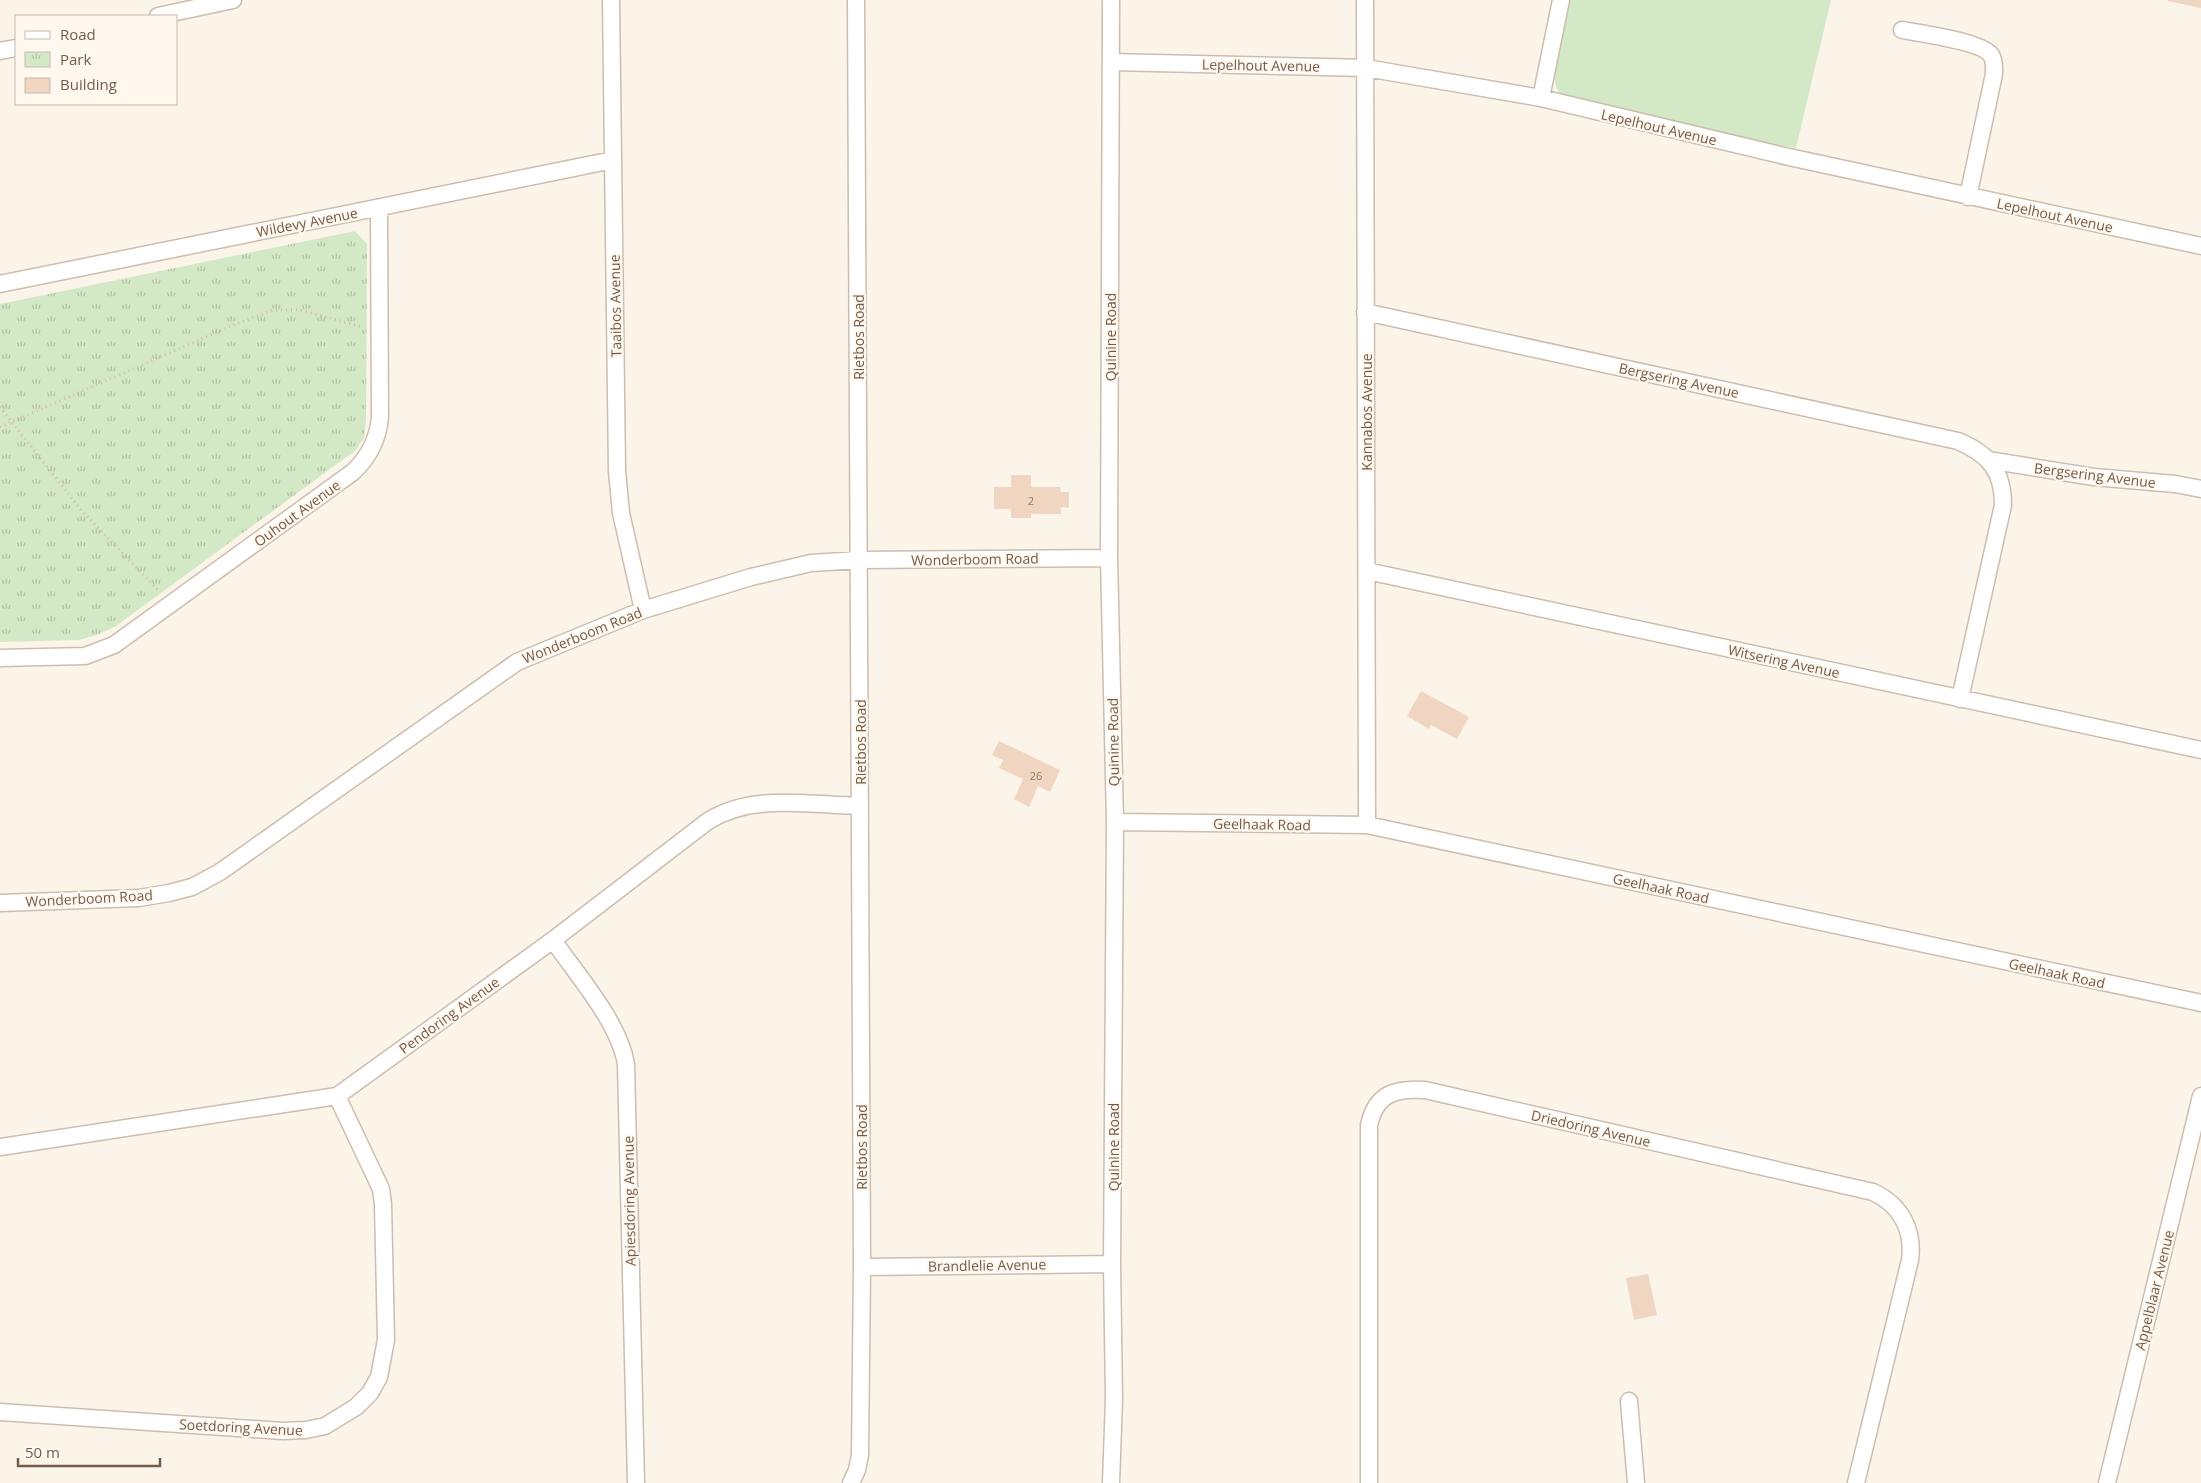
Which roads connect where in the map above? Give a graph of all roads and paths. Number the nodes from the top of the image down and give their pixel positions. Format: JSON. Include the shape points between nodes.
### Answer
{"nodes":[{"id":1,"x":233,"y":0,"type":"edge"},
{"id":2,"x":611,"y":0,"type":"edge"},
{"id":3,"x":856,"y":0,"type":"edge"},
{"id":4,"x":1111,"y":0,"type":"edge"},
{"id":5,"x":1365,"y":0,"type":"edge"},
{"id":6,"x":1561,"y":0,"type":"edge"},
{"id":7,"x":192,"y":4,"type":"edge"},
{"id":8,"x":161,"y":15,"type":"edge"},
{"id":9,"x":1902,"y":30,"type":"dead end"},
{"id":10,"x":15,"y":48,"type":"edge"},
{"id":11,"x":0,"y":51,"type":"edge"},
{"id":12,"x":1111,"y":62,"type":"junction"},
{"id":13,"x":1366,"y":68,"type":"junction"},
{"id":14,"x":1541,"y":98,"type":"junction"},
{"id":15,"x":613,"y":160,"type":"junction"},
{"id":16,"x":1968,"y":197,"type":"junction"},
{"id":17,"x":379,"y":208,"type":"junction"},
{"id":18,"x":2201,"y":246,"type":"edge"},
{"id":19,"x":0,"y":284,"type":"edge"},
{"id":20,"x":1365,"y":312,"type":"junction"},
{"id":21,"x":380,"y":332,"type":"junction"},
{"id":22,"x":0,"y":406,"type":"edge"},
{"id":23,"x":13,"y":423,"type":"junction"},
{"id":24,"x":0,"y":427,"type":"edge"},
{"id":25,"x":1988,"y":460,"type":"junction"},
{"id":26,"x":2201,"y":489,"type":"edge"},
{"id":27,"x":1109,"y":558,"type":"junction"},
{"id":28,"x":859,"y":560,"type":"junction"},
{"id":29,"x":1368,"y":572,"type":"junction"},
{"id":30,"x":171,"y":604,"type":"junction"},
{"id":31,"x":643,"y":610,"type":"junction"},
{"id":32,"x":0,"y":658,"type":"edge"},
{"id":33,"x":1960,"y":699,"type":"junction"},
{"id":34,"x":2201,"y":750,"type":"edge"},
{"id":35,"x":860,"y":806,"type":"junction"},
{"id":36,"x":1115,"y":822,"type":"junction"},
{"id":37,"x":1367,"y":825,"type":"junction"},
{"id":38,"x":0,"y":903,"type":"edge"},
{"id":39,"x":553,"y":940,"type":"junction"},
{"id":40,"x":2201,"y":1004,"type":"edge"},
{"id":41,"x":337,"y":1096,"type":"junction"},
{"id":42,"x":2201,"y":1096,"type":"edge"},
{"id":43,"x":0,"y":1147,"type":"edge"},
{"id":44,"x":1112,"y":1264,"type":"junction"},
{"id":45,"x":862,"y":1267,"type":"junction"},
{"id":46,"x":1629,"y":1401,"type":"dead end"},
{"id":47,"x":0,"y":1412,"type":"edge"},
{"id":48,"x":636,"y":1483,"type":"edge"},
{"id":49,"x":850,"y":1483,"type":"edge"},
{"id":50,"x":1111,"y":1483,"type":"edge"},
{"id":51,"x":1369,"y":1483,"type":"edge"},
{"id":52,"x":1636,"y":1483,"type":"edge"},
{"id":53,"x":1856,"y":1483,"type":"edge"},
{"id":54,"x":2107,"y":1483,"type":"edge"}],
"edges":[{"from":1,"to":7,"type":"street"},
{"from":2,"to":15,"type":"street","name":"Taaibos Avenue"},
{"from":3,"to":28,"type":"street","name":"Rietbos Road"},
{"from":4,"to":12,"type":"street","name":"Quinine Road"},
{"from":5,"to":13,"type":"street","name":"Kannabos Avenue"},
{"from":6,"to":14,"type":"street"},
{"from":7,"to":8,"type":"street"},
{"from":9,"to":16,"type":"street","via":[[1971,44],[1990,54],[1994,61]]},
{"from":10,"to":11,"type":"street"},
{"from":12,"to":13,"type":"street","name":"Lepelhout Avenue"},
{"from":12,"to":27,"type":"street","name":"Quinine Road"},
{"from":13,"to":14,"type":"street","name":"Lepelhout Avenue"},
{"from":13,"to":20,"type":"street","name":"Kannabos Avenue"},
{"from":14,"to":16,"type":"street","name":"Lepelhout Avenue"},
{"from":15,"to":17,"type":"street","name":"Wildevy Avenue"},
{"from":15,"to":31,"type":"street","name":"Taaibos Avenue","via":[[617,471],[621,513]]},
{"from":16,"to":18,"type":"street","name":"Lepelhout Avenue"},
{"from":17,"to":19,"type":"street","name":"Wildevy Avenue"},
{"from":17,"to":21,"type":"street","name":"Ouhout Avenue"},
{"from":20,"to":25,"type":"street","name":"Bergsering Avenue","via":[[1958,441],[1981,452]]},
{"from":20,"to":29,"type":"street","name":"Kannabos Avenue"},
{"from":21,"to":23,"type":"path","via":[[300,310],[274,310]]},
{"from":21,"to":30,"type":"street","name":"Ouhout Avenue","via":[[379,427],[374,444],[363,462]]},
{"from":22,"to":23,"type":"path"},
{"from":23,"to":24,"type":"path"},
{"from":23,"to":30,"type":"path","via":[[82,511]]},
{"from":25,"to":26,"type":"street","name":"Bergsering Avenue","via":[[2094,477]]},
{"from":25,"to":33,"type":"street","name":"Bergsering Avenue","via":[[2000,478],[2003,504]]},
{"from":27,"to":28,"type":"street","name":"Wonderboom Road"},
{"from":27,"to":36,"type":"street","name":"Quinine Road"},
{"from":28,"to":31,"type":"street","name":"Wonderboom Road","via":[[791,566]]},
{"from":28,"to":35,"type":"street","name":"Rietbos Road"},
{"from":29,"to":33,"type":"street","name":"Witsering Avenue"},
{"from":29,"to":37,"type":"street","name":"Kannabos Avenue"},
{"from":30,"to":32,"type":"street","name":"Ouhout Avenue","via":[[114,645],[94,654]]},
{"from":31,"to":38,"type":"street","name":"Wonderboom Road","via":[[517,662],[220,872],[192,887],[139,898]]},
{"from":33,"to":34,"type":"street","name":"Witsering Avenue"},
{"from":35,"to":39,"type":"street","name":"Pendoring Avenue","via":[[760,803],[722,812]]},
{"from":35,"to":45,"type":"street","name":"Rietbos Road"},
{"from":36,"to":37,"type":"street","name":"Geelhaak Road"},
{"from":36,"to":44,"type":"street","name":"Quinine Road"},
{"from":37,"to":40,"type":"street","name":"Geelhaak Road"},
{"from":39,"to":41,"type":"street","name":"Pendoring Avenue"},
{"from":39,"to":48,"type":"street","name":"Apiesdoring Avenue","via":[[610,1022],[624,1050]]},
{"from":41,"to":43,"type":"street","name":"Pendoring Avenue"},
{"from":41,"to":47,"type":"street","name":"Soetdoring Avenue","via":[[381,1188],[383,1204],[386,1340],[379,1377],[370,1393],[356,1407],[325,1426],[283,1431]]},
{"from":42,"to":54,"type":"street","name":"Appelblaar Avenue"},
{"from":44,"to":45,"type":"street","name":"Brandlelie Avenue"},
{"from":44,"to":50,"type":"street","name":"Quinine Road","via":[[1114,1399]]},
{"from":45,"to":49,"type":"street","name":"Rietbos Road","via":[[860,1455]]},
{"from":46,"to":52,"type":"street"},
{"from":51,"to":53,"type":"street","name":"Driedoring Avenue","via":[[1369,1125],[1371,1114],[1382,1098],[1397,1091],[1413,1089],[1873,1192],[1891,1202],[1907,1225],[1911,1241],[1910,1260]]}]}
